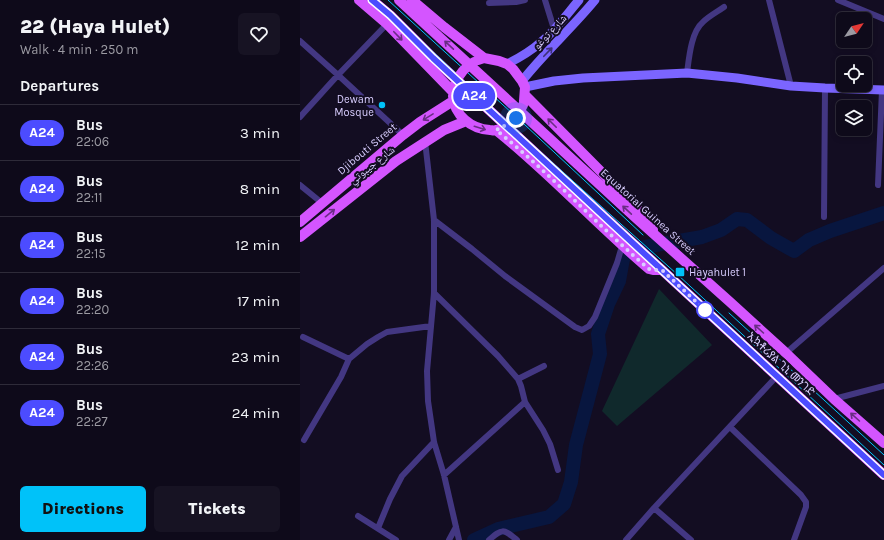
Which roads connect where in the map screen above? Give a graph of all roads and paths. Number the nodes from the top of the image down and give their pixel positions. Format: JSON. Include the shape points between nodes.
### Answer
{"nodes":[{"id":1,"x":359,"y":0,"type":"edge"},
{"id":2,"x":372,"y":0,"type":"edge"},
{"id":3,"x":399,"y":0,"type":"edge"},
{"id":4,"x":412,"y":0,"type":"edge"},
{"id":5,"x":525,"y":0,"type":"edge"},
{"id":6,"x":546,"y":0,"type":"edge"},
{"id":7,"x":579,"y":0,"type":"edge"},
{"id":8,"x":595,"y":0,"type":"edge"},
{"id":9,"x":768,"y":0,"type":"edge"},
{"id":10,"x":838,"y":0,"type":"edge"},
{"id":11,"x":489,"y":3,"type":"dead end"},
{"id":12,"x":724,"y":7,"type":"dead end"},
{"id":13,"x":884,"y":19,"type":"edge"},
{"id":14,"x":387,"y":24,"type":"junction"},
{"id":15,"x":554,"y":29,"type":"junction"},
{"id":16,"x":300,"y":41,"type":"edge"},
{"id":17,"x":484,"y":58,"type":"junction"},
{"id":18,"x":507,"y":64,"type":"junction"},
{"id":19,"x":687,"y":73,"type":"junction"},
{"id":20,"x":338,"y":75,"type":"junction"},
{"id":21,"x":791,"y":86,"type":"junction"},
{"id":22,"x":825,"y":88,"type":"junction"},
{"id":23,"x":883,"y":90,"type":"edge"},
{"id":24,"x":454,"y":92,"type":"junction"},
{"id":25,"x":524,"y":92,"type":"junction"},
{"id":26,"x":300,"y":117,"type":"edge"},
{"id":27,"x":466,"y":121,"type":"junction"},
{"id":28,"x":500,"y":129,"type":"junction"},
{"id":29,"x":403,"y":135,"type":"junction"},
{"id":30,"x":425,"y":141,"type":"junction"},
{"id":31,"x":300,"y":185,"type":"edge"},
{"id":32,"x":878,"y":185,"type":"dead end"},
{"id":33,"x":322,"y":203,"type":"junction"},
{"id":34,"x":824,"y":217,"type":"dead end"},
{"id":35,"x":434,"y":220,"type":"junction"},
{"id":36,"x":300,"y":222,"type":"edge"},
{"id":37,"x":656,"y":235,"type":"junction"},
{"id":38,"x":300,"y":238,"type":"edge"},
{"id":39,"x":626,"y":245,"type":"junction"},
{"id":40,"x":884,"y":268,"type":"edge"},
{"id":41,"x":434,"y":293,"type":"junction"},
{"id":42,"x":431,"y":326,"type":"junction"},
{"id":43,"x":303,"y":337,"type":"dead end"},
{"id":44,"x":786,"y":353,"type":"junction"},
{"id":45,"x":349,"y":359,"type":"junction"},
{"id":46,"x":544,"y":366,"type":"dead end"},
{"id":47,"x":777,"y":376,"type":"junction"},
{"id":48,"x":518,"y":379,"type":"junction"},
{"id":49,"x":884,"y":386,"type":"edge"},
{"id":50,"x":834,"y":399,"type":"junction"},
{"id":51,"x":525,"y":402,"type":"junction"},
{"id":52,"x":730,"y":427,"type":"junction"},
{"id":53,"x":304,"y":440,"type":"dead end"},
{"id":54,"x":434,"y":442,"type":"junction"},
{"id":55,"x":884,"y":443,"type":"edge"},
{"id":56,"x":558,"y":470,"type":"dead end"},
{"id":57,"x":444,"y":474,"type":"junction"},
{"id":58,"x":884,"y":475,"type":"edge"},
{"id":59,"x":654,"y":508,"type":"junction"},
{"id":60,"x":358,"y":516,"type":"dead end"},
{"id":61,"x":456,"y":527,"type":"junction"},
{"id":62,"x":378,"y":528,"type":"junction"},
{"id":63,"x":396,"y":540,"type":"edge"},
{"id":64,"x":449,"y":540,"type":"edge"},
{"id":65,"x":459,"y":540,"type":"edge"},
{"id":66,"x":489,"y":540,"type":"edge"},
{"id":67,"x":517,"y":540,"type":"edge"},
{"id":68,"x":626,"y":540,"type":"edge"},
{"id":69,"x":691,"y":540,"type":"edge"},
{"id":70,"x":794,"y":540,"type":"edge"}],
"edges":[{"from":1,"to":14,"type":"main road"},
{"from":2,"to":39,"type":"main road","via":[[543,160]]},
{"from":37,"to":3,"type":"main road","name":"Equatorial Guinea Street","one_way":true},
{"from":4,"to":17,"type":"main road"},
{"from":5,"to":11,"type":"street"},
{"from":6,"to":15,"type":"street"},
{"from":7,"to":15,"type":"street"},
{"from":25,"to":8,"type":"street","name":"شارع توغو","one_way":true,"via":[[534,67]]},
{"from":9,"to":21,"type":"street"},
{"from":10,"to":13,"type":"street"},
{"from":12,"to":19,"type":"street","via":[[697,29]]},
{"from":14,"to":20,"type":"street"},
{"from":14,"to":24,"type":"main road","one_way":true},
{"from":15,"to":18,"type":"street","via":[[542,42]]},
{"from":16,"to":20,"type":"street"},
{"from":17,"to":18,"type":"main road"},
{"from":17,"to":24,"type":"main road","bridge":true,"via":[[469,64],[463,70]]},
{"from":18,"to":25,"type":"main road","via":[[513,69]]},
{"from":19,"to":21,"type":"street"},
{"from":19,"to":25,"type":"street","via":[[554,81]]},
{"from":20,"to":26,"type":"street"},
{"from":20,"to":29,"type":"street"},
{"from":21,"to":22,"type":"street"},
{"from":22,"to":23,"type":"street"},
{"from":22,"to":34,"type":"street"},
{"from":23,"to":32,"type":"street"},
{"from":24,"to":27,"type":"main road","via":[[458,112]]},
{"from":24,"to":29,"type":"main road","name":"Djibouti Street","one_way":true},
{"from":25,"to":28,"type":"main road","bridge":true,"via":[[520,112]]},
{"from":37,"to":25,"type":"main road","one_way":true,"via":[[646,218]]},
{"from":27,"to":28,"type":"main road","one_way":true,"via":[[482,129]]},
{"from":27,"to":30,"type":"main road","name":"شارع جيبوتي"},
{"from":28,"to":39,"type":"main road"},
{"from":29,"to":33,"type":"main road","name":"Djibouti Street"},
{"from":30,"to":35,"type":"street"},
{"from":38,"to":30,"type":"main road","name":"شارع جيبوتي","one_way":true},
{"from":31,"to":33,"type":"street"},
{"from":33,"to":36,"type":"main road","name":"Djibouti Street"},
{"from":35,"to":39,"type":"street","via":[[505,276],[582,330],[589,326],[595,317]]},
{"from":35,"to":41,"type":"street"},
{"from":44,"to":37,"type":"main road","name":"Equatorial Guinea Street","one_way":true},
{"from":39,"to":47,"type":"main road","name":"ኢኳቶሪያል ጊኒ መንገድ","via":[[662,270]]},
{"from":40,"to":44,"type":"street"},
{"from":41,"to":42,"type":"street"},
{"from":41,"to":48,"type":"street"},
{"from":42,"to":45,"type":"street","via":[[387,332]]},
{"from":42,"to":54,"type":"street","via":[[427,371]]},
{"from":43,"to":45,"type":"street"},
{"from":44,"to":50,"type":"main road","name":"Equatorial Guinea Street"},
{"from":45,"to":53,"type":"street"},
{"from":46,"to":48,"type":"street"},
{"from":47,"to":52,"type":"street"},
{"from":47,"to":58,"type":"main road","name":"ኢኳቶሪያል ጊኒ መንገድ"},
{"from":48,"to":51,"type":"street"},
{"from":49,"to":50,"type":"street"},
{"from":55,"to":50,"type":"main road","name":"Equatorial Guinea Street","one_way":true},
{"from":51,"to":56,"type":"street","via":[[550,444]]},
{"from":51,"to":57,"type":"street"},
{"from":52,"to":59,"type":"street"},
{"from":52,"to":70,"type":"street","via":[[806,502]]},
{"from":54,"to":57,"type":"street"},
{"from":54,"to":62,"type":"street","via":[[402,476]]},
{"from":57,"to":61,"type":"street"},
{"from":59,"to":68,"type":"street"},
{"from":59,"to":69,"type":"street"},
{"from":60,"to":62,"type":"street"},
{"from":61,"to":64,"type":"street"},
{"from":61,"to":65,"type":"street"},
{"from":62,"to":63,"type":"street"},
{"from":66,"to":67,"type":"street","via":[[503,531]]}]}
